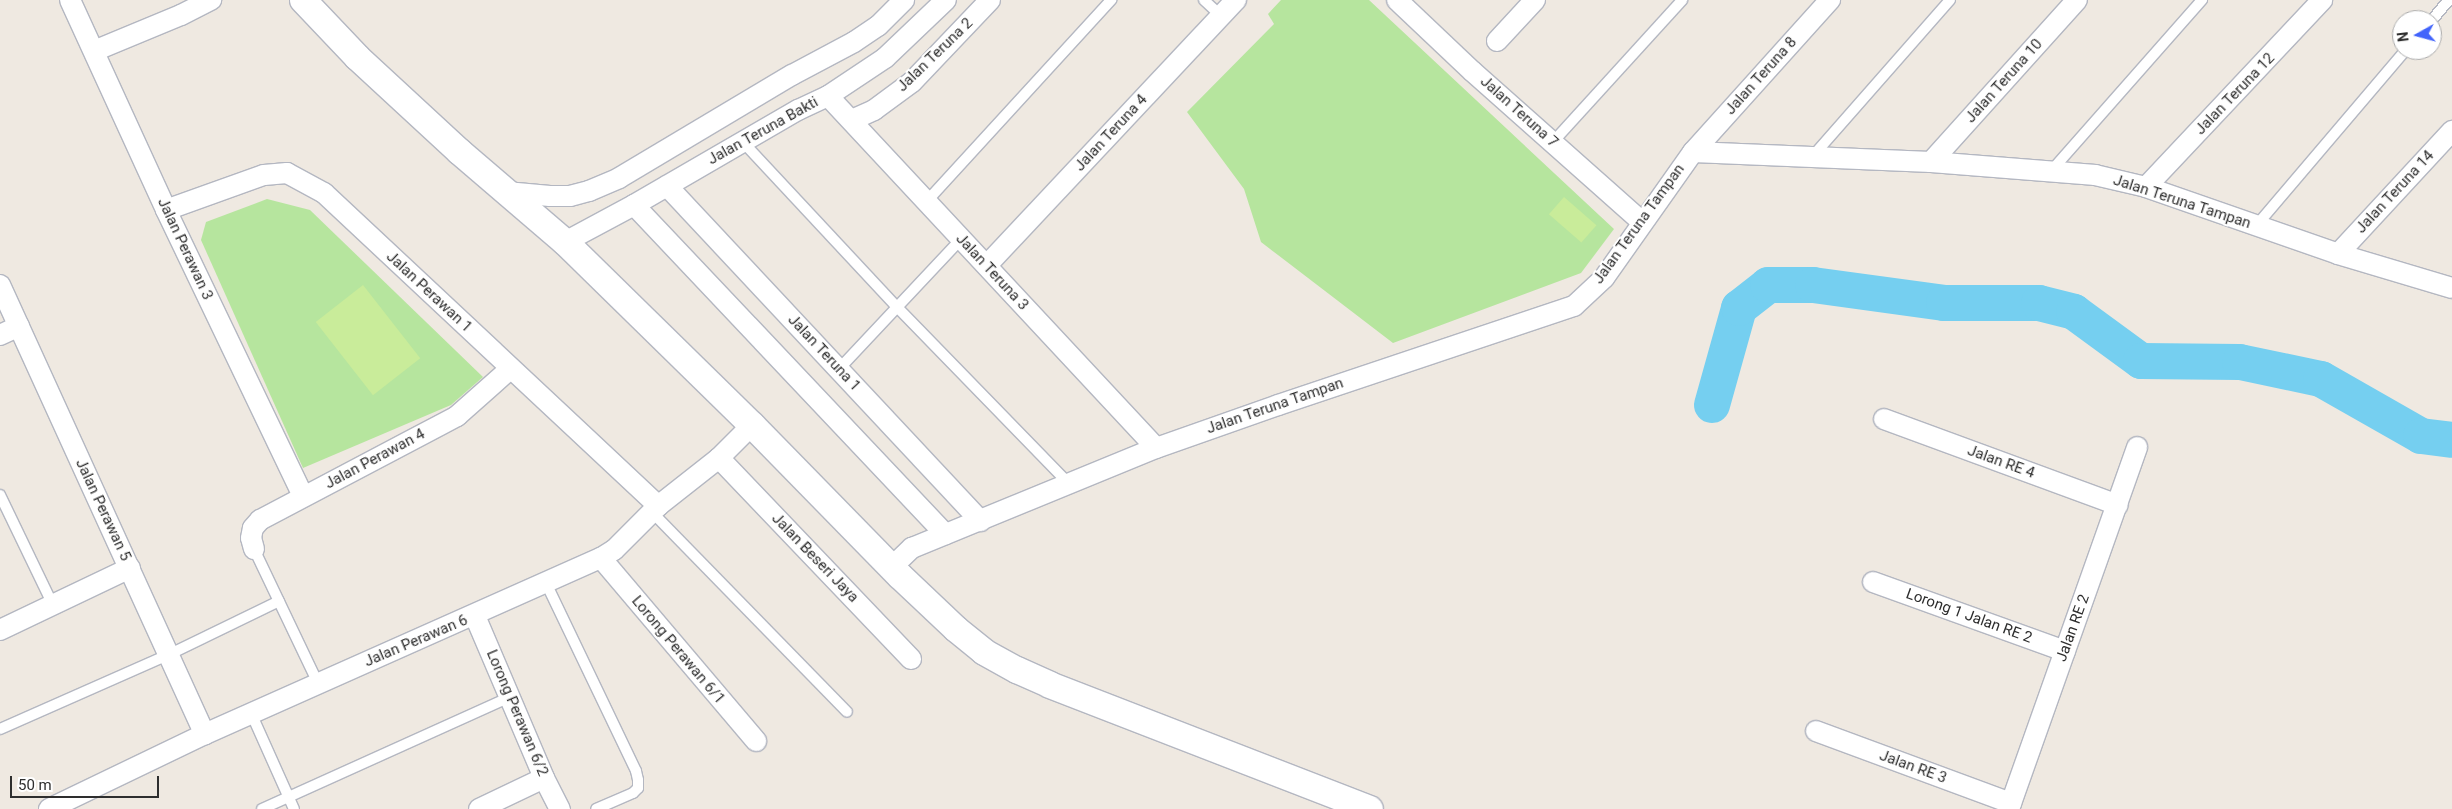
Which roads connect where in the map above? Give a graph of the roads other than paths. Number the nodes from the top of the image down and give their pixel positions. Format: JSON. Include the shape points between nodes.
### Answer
{"nodes":[{"id":1,"x":70,"y":0,"type":"edge"},
{"id":2,"x":211,"y":0,"type":"edge"},
{"id":3,"x":303,"y":0,"type":"edge"},
{"id":4,"x":904,"y":0,"type":"edge"},
{"id":5,"x":946,"y":0,"type":"edge"},
{"id":6,"x":990,"y":0,"type":"edge"},
{"id":7,"x":1111,"y":0,"type":"edge"},
{"id":8,"x":1204,"y":0,"type":"edge"},
{"id":9,"x":1236,"y":0,"type":"edge"},
{"id":10,"x":1397,"y":0,"type":"edge"},
{"id":11,"x":1535,"y":0,"type":"edge"},
{"id":12,"x":1682,"y":0,"type":"edge"},
{"id":13,"x":1830,"y":0,"type":"edge"},
{"id":14,"x":1950,"y":0,"type":"edge"},
{"id":15,"x":2078,"y":0,"type":"edge"},
{"id":16,"x":2202,"y":0,"type":"edge"},
{"id":17,"x":2322,"y":0,"type":"edge"},
{"id":18,"x":2449,"y":0,"type":"edge"},
{"id":19,"x":2440,"y":10,"type":"edge"},
{"id":20,"x":1221,"y":16,"type":"junction"},
{"id":21,"x":1497,"y":41,"type":"dead end"},
{"id":22,"x":94,"y":51,"type":"junction"},
{"id":23,"x":2398,"y":60,"type":"edge"},
{"id":24,"x":828,"y":96,"type":"junction"},
{"id":25,"x":852,"y":120,"type":"junction"},
{"id":26,"x":2452,"y":131,"type":"edge"},
{"id":27,"x":742,"y":141,"type":"junction"},
{"id":28,"x":1553,"y":142,"type":"junction"},
{"id":29,"x":1693,"y":152,"type":"junction"},
{"id":30,"x":1811,"y":157,"type":"junction"},
{"id":31,"x":1931,"y":162,"type":"junction"},
{"id":32,"x":2052,"y":170,"type":"junction"},
{"id":33,"x":667,"y":186,"type":"junction"},
{"id":34,"x":2146,"y":187,"type":"junction"},
{"id":35,"x":506,"y":192,"type":"junction"},
{"id":36,"x":927,"y":201,"type":"junction"},
{"id":37,"x":634,"y":205,"type":"junction"},
{"id":38,"x":166,"y":210,"type":"junction"},
{"id":39,"x":1642,"y":222,"type":"junction"},
{"id":40,"x":2256,"y":227,"type":"junction"},
{"id":41,"x":961,"y":239,"type":"junction"},
{"id":42,"x":565,"y":242,"type":"junction"},
{"id":43,"x":2338,"y":254,"type":"junction"},
{"id":44,"x":987,"y":265,"type":"junction"},
{"id":45,"x":0,"y":285,"type":"edge"},
{"id":46,"x":2452,"y":288,"type":"edge"},
{"id":47,"x":897,"y":307,"type":"junction"},
{"id":48,"x":19,"y":326,"type":"junction"},
{"id":49,"x":0,"y":335,"type":"edge"},
{"id":50,"x":510,"y":368,"type":"junction"},
{"id":51,"x":839,"y":369,"type":"junction"},
{"id":52,"x":1884,"y":419,"type":"dead end"},
{"id":53,"x":752,"y":425,"type":"junction"},
{"id":54,"x":2137,"y":447,"type":"dead end"},
{"id":55,"x":1156,"y":448,"type":"junction"},
{"id":56,"x":718,"y":458,"type":"junction"},
{"id":57,"x":1070,"y":484,"type":"junction"},
{"id":58,"x":0,"y":495,"type":"edge"},
{"id":59,"x":303,"y":496,"type":"junction"},
{"id":60,"x":2118,"y":505,"type":"junction"},
{"id":61,"x":655,"y":509,"type":"junction"},
{"id":62,"x":981,"y":521,"type":"junction"},
{"id":63,"x":945,"y":534,"type":"junction"},
{"id":64,"x":254,"y":549,"type":"joint"},
{"id":65,"x":601,"y":558,"type":"junction"},
{"id":66,"x":892,"y":567,"type":"junction"},
{"id":67,"x":130,"y":568,"type":"junction"},
{"id":68,"x":1873,"y":582,"type":"dead end"},
{"id":69,"x":546,"y":583,"type":"junction"},
{"id":70,"x":279,"y":601,"type":"junction"},
{"id":71,"x":53,"y":604,"type":"junction"},
{"id":72,"x":475,"y":616,"type":"junction"},
{"id":73,"x":0,"y":630,"type":"edge"},
{"id":74,"x":2065,"y":651,"type":"junction"},
{"id":75,"x":170,"y":654,"type":"junction"},
{"id":76,"x":911,"y":659,"type":"dead end"},
{"id":77,"x":318,"y":683,"type":"junction"},
{"id":78,"x":510,"y":697,"type":"junction"},
{"id":79,"x":847,"y":712,"type":"dead end"},
{"id":80,"x":252,"y":713,"type":"junction"},
{"id":81,"x":0,"y":729,"type":"edge"},
{"id":82,"x":1816,"y":731,"type":"dead end"},
{"id":83,"x":205,"y":734,"type":"junction"},
{"id":84,"x":756,"y":742,"type":"dead end"},
{"id":85,"x":544,"y":778,"type":"junction"},
{"id":86,"x":289,"y":797,"type":"junction"},
{"id":87,"x":2010,"y":806,"type":"edge"},
{"id":88,"x":49,"y":809,"type":"edge"},
{"id":89,"x":262,"y":809,"type":"edge"},
{"id":90,"x":294,"y":809,"type":"edge"},
{"id":91,"x":479,"y":809,"type":"edge"},
{"id":92,"x":560,"y":809,"type":"edge"},
{"id":93,"x":596,"y":809,"type":"edge"},
{"id":94,"x":1370,"y":809,"type":"edge"}],
"edges":[{"from":1,"to":22,"type":"street","name":"Jalan Perawan 3"},
{"from":2,"to":22,"type":"street","via":[[181,16]]},
{"from":3,"to":35,"type":"street","via":[[357,57]]},
{"from":4,"to":35,"type":"street","via":[[878,26],[854,42],[619,178],[570,196]]},
{"from":5,"to":24,"type":"street","name":"Jalan Teruna Bakti","via":[[885,58]]},
{"from":6,"to":25,"type":"street","name":"Jalan Teruna 2","via":[[912,82],[874,110]]},
{"from":7,"to":36,"type":"lane"},
{"from":8,"to":20,"type":"lane"},
{"from":9,"to":20,"type":"street","name":"Jalan Teruna 4"},
{"from":10,"to":28,"type":"street","name":"Jalan Teruna 7"},
{"from":11,"to":21,"type":"street"},
{"from":12,"to":28,"type":"lane"},
{"from":13,"to":29,"type":"street","name":"Jalan Teruna 8"},
{"from":14,"to":30,"type":"lane"},
{"from":15,"to":31,"type":"street","name":"Jalan Teruna 10"},
{"from":16,"to":32,"type":"lane"},
{"from":17,"to":34,"type":"street","name":"Jalan Teruna 12"},
{"from":18,"to":19,"type":"lane"},
{"from":20,"to":44,"type":"street","name":"Jalan Teruna 4"},
{"from":22,"to":38,"type":"street","name":"Jalan Perawan 3"},
{"from":23,"to":40,"type":"lane"},
{"from":24,"to":25,"type":"street","name":"Jalan Teruna 3"},
{"from":24,"to":27,"type":"street","name":"Jalan Teruna Bakti"},
{"from":25,"to":36,"type":"street","name":"Jalan Teruna 3"},
{"from":26,"to":43,"type":"street","name":"Jalan Teruna 14"},
{"from":27,"to":33,"type":"street","name":"Jalan Teruna Bakti"},
{"from":27,"to":47,"type":"lane"},
{"from":28,"to":39,"type":"street","name":"Jalan Teruna 7"},
{"from":29,"to":30,"type":"street","name":"Jalan Teruna Tampan"},
{"from":29,"to":39,"type":"street","name":"Jalan Teruna Tampan"},
{"from":30,"to":31,"type":"street","name":"Jalan Teruna Tampan"},
{"from":31,"to":32,"type":"street","name":"Jalan Teruna Tampan"},
{"from":32,"to":34,"type":"street","name":"Jalan Teruna Tampan","via":[[2095,174]]},
{"from":33,"to":37,"type":"street","name":"Jalan Teruna Bakti"},
{"from":33,"to":51,"type":"street","name":"Jalan Teruna 1"},
{"from":34,"to":40,"type":"street","name":"Jalan Teruna Tampan"},
{"from":35,"to":42,"type":"street"},
{"from":36,"to":41,"type":"street","name":"Jalan Teruna 3"},
{"from":37,"to":42,"type":"street","name":"Jalan Teruna Bakti"},
{"from":37,"to":63,"type":"street"},
{"from":38,"to":50,"type":"street","name":"Jalan Perawan 1","via":[[264,176],[286,173],[324,194]]},
{"from":38,"to":59,"type":"street","name":"Jalan Perawan 3"},
{"from":39,"to":55,"type":"street","name":"Jalan Teruna Tampan","via":[[1604,278],[1574,306]]},
{"from":40,"to":43,"type":"street","name":"Jalan Teruna Tampan"},
{"from":41,"to":44,"type":"street","name":"Jalan Teruna 3"},
{"from":41,"to":47,"type":"lane"},
{"from":42,"to":53,"type":"street"},
{"from":43,"to":46,"type":"street","name":"Jalan Teruna Tampan"},
{"from":44,"to":55,"type":"street","name":"Jalan Teruna 3"},
{"from":45,"to":48,"type":"street","name":"Jalan Perawan 5"},
{"from":47,"to":51,"type":"lane"},
{"from":47,"to":57,"type":"lane"},
{"from":48,"to":49,"type":"street"},
{"from":48,"to":67,"type":"street","name":"Jalan Perawan 5"},
{"from":50,"to":59,"type":"street","name":"Jalan Perawan 4","via":[[457,416]]},
{"from":50,"to":61,"type":"street","name":"Jalan Perawan 1"},
{"from":51,"to":62,"type":"street","name":"Jalan Teruna 1"},
{"from":52,"to":60,"type":"street","name":"Jalan RE 4"},
{"from":53,"to":56,"type":"street","name":"Jalan Perawan 6"},
{"from":53,"to":66,"type":"street"},
{"from":54,"to":60,"type":"street","name":"Jalan RE 2"},
{"from":55,"to":57,"type":"street","name":"Jalan Teruna Tampan"},
{"from":56,"to":61,"type":"street","name":"Jalan Perawan 6"},
{"from":56,"to":76,"type":"street","name":"Jalan Beseri Jaya"},
{"from":57,"to":62,"type":"street","name":"Jalan Teruna Tampan"},
{"from":58,"to":71,"type":"lane"},
{"from":59,"to":64,"type":"street","name":"Jalan Perawan 4","via":[[257,524],[251,538]]},
{"from":60,"to":74,"type":"street","name":"Jalan RE 2"},
{"from":61,"to":65,"type":"street","name":"Jalan Perawan 6","via":[[614,550]]},
{"from":61,"to":79,"type":"lane"},
{"from":62,"to":63,"type":"street","name":"Jalan Teruna Tampan"},
{"from":63,"to":66,"type":"street","name":"Jalan Teruna Tampan","via":[[912,548]]},
{"from":64,"to":70,"type":"lane"},
{"from":65,"to":69,"type":"street","name":"Jalan Perawan 6"},
{"from":65,"to":84,"type":"street","name":"Lorong Perawan 6/1"},
{"from":66,"to":94,"type":"street","via":[[956,629],[984,652],[1017,670]]},
{"from":67,"to":71,"type":"street"},
{"from":67,"to":75,"type":"street","name":"Jalan Perawan 5"},
{"from":68,"to":74,"type":"street","name":"Lorong 1 Jalan RE 2"},
{"from":69,"to":72,"type":"street","name":"Jalan Perawan 6"},
{"from":69,"to":93,"type":"lane","via":[[638,780],[638,788],[633,793]]},
{"from":70,"to":75,"type":"lane"},
{"from":70,"to":77,"type":"lane"},
{"from":71,"to":73,"type":"street"},
{"from":72,"to":77,"type":"street","name":"Jalan Perawan 6"},
{"from":72,"to":78,"type":"street","name":"Lorong Perawan 6/2"},
{"from":74,"to":87,"type":"street","name":"Jalan RE 2"},
{"from":75,"to":81,"type":"lane"},
{"from":75,"to":83,"type":"street","name":"Jalan Perawan 5"},
{"from":77,"to":80,"type":"street","name":"Jalan Perawan 6"},
{"from":78,"to":85,"type":"street","name":"Lorong Perawan 6/2"},
{"from":78,"to":86,"type":"lane"},
{"from":80,"to":83,"type":"street","name":"Jalan Perawan 6"},
{"from":80,"to":86,"type":"lane"},
{"from":82,"to":87,"type":"street","name":"Jalan RE 3"},
{"from":83,"to":88,"type":"street","name":"Jalan Perawan 6"},
{"from":85,"to":91,"type":"street"},
{"from":85,"to":92,"type":"street","name":"Lorong Perawan 6/2"},
{"from":86,"to":89,"type":"lane"},
{"from":86,"to":90,"type":"lane"}]}
